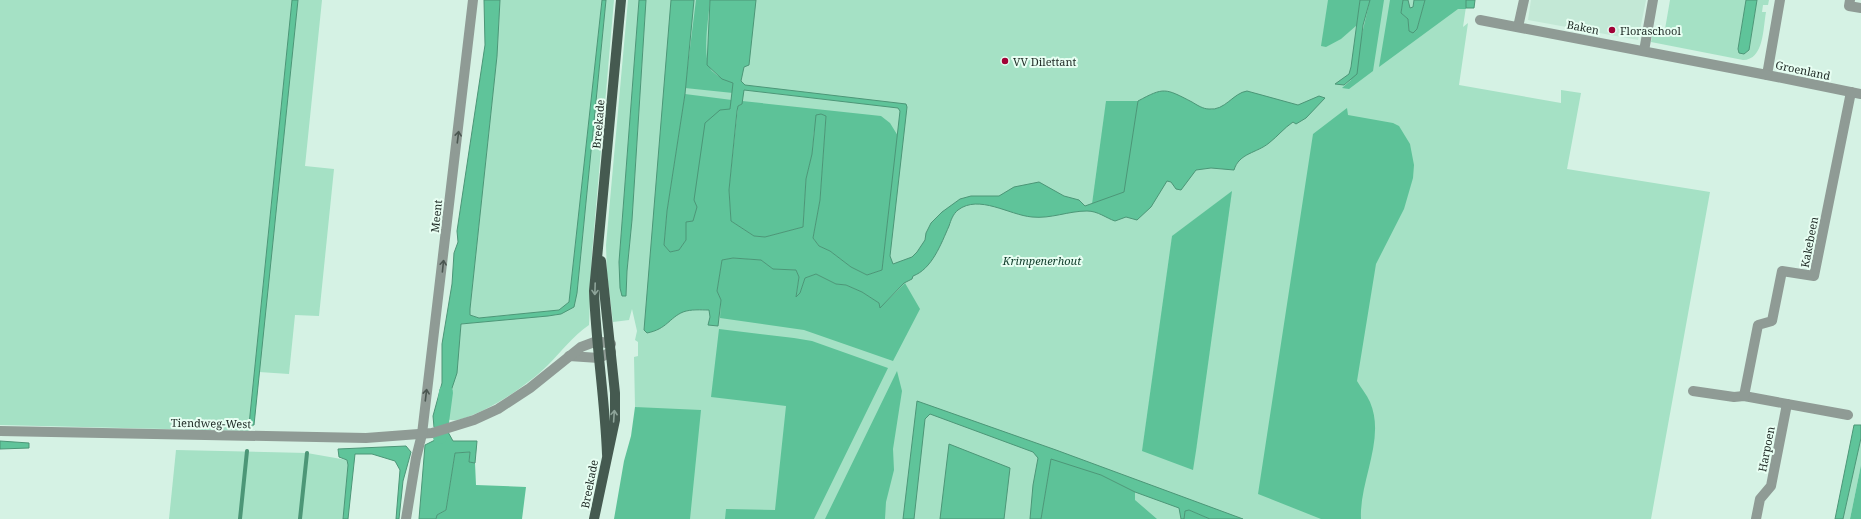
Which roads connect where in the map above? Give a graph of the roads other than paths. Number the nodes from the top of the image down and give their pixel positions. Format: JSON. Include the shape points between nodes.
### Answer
{"nodes":[{"id":1,"x":474,"y":0,"type":"edge"},
{"id":2,"x":621,"y":0,"type":"edge"},
{"id":3,"x":1524,"y":0,"type":"edge"},
{"id":4,"x":1653,"y":0,"type":"edge"},
{"id":5,"x":1780,"y":0,"type":"edge"},
{"id":6,"x":1850,"y":0,"type":"edge"},
{"id":7,"x":1861,"y":8,"type":"edge"},
{"id":8,"x":1480,"y":20,"type":"dead end"},
{"id":9,"x":1518,"y":27,"type":"junction"},
{"id":10,"x":1644,"y":50,"type":"junction"},
{"id":11,"x":1767,"y":75,"type":"junction"},
{"id":12,"x":1856,"y":93,"type":"edge"},
{"id":13,"x":599,"y":251,"type":"junction"},
{"id":14,"x":597,"y":341,"type":"junction"},
{"id":15,"x":611,"y":348,"type":"junction"},
{"id":16,"x":569,"y":356,"type":"junction"},
{"id":17,"x":599,"y":358,"type":"junction"},
{"id":18,"x":1693,"y":391,"type":"dead end"},
{"id":19,"x":1744,"y":396,"type":"junction"},
{"id":20,"x":1788,"y":404,"type":"junction"},
{"id":21,"x":1848,"y":415,"type":"dead end"},
{"id":22,"x":0,"y":432,"type":"edge"},
{"id":23,"x":427,"y":434,"type":"junction"},
{"id":24,"x":607,"y":454,"type":"junction"},
{"id":25,"x":406,"y":519,"type":"edge"},
{"id":26,"x":594,"y":519,"type":"edge"},
{"id":27,"x":1756,"y":519,"type":"edge"}],
"edges":[{"from":23,"to":1,"type":"street","name":"Meent","one_way":true},
{"from":2,"to":13,"type":"main road","name":"Breekade"},
{"from":3,"to":9,"type":"street"},
{"from":4,"to":10,"type":"street"},
{"from":5,"to":11,"type":"street","name":"Groenland"},
{"from":6,"to":7,"type":"street","via":[[1849,6]]},
{"from":8,"to":9,"type":"street","name":"Baken"},
{"from":9,"to":10,"type":"street","name":"Baken"},
{"from":10,"to":11,"type":"street","name":"Baken"},
{"from":11,"to":12,"type":"street","name":"Groenland"},
{"from":12,"to":19,"type":"street","name":"Kakebeen","via":[[1814,276],[1782,271],[1772,321],[1758,325]]},
{"from":13,"to":14,"type":"main road","name":"Breekade","one_way":true,"via":[[594,291]]},
{"from":13,"to":15,"type":"main road","name":"Breekade"},
{"from":14,"to":15,"type":"street"},
{"from":14,"to":16,"type":"street","name":"Tiendweg-West","via":[[581,347]]},
{"from":14,"to":17,"type":"main road","name":"Breekade"},
{"from":15,"to":17,"type":"street"},
{"from":24,"to":15,"type":"main road","name":"Breekade","one_way":true,"via":[[615,420],[616,393]]},
{"from":16,"to":17,"type":"street"},
{"from":16,"to":23,"type":"street","name":"Tiendweg-West","via":[[509,403],[474,420]]},
{"from":17,"to":24,"type":"main road","name":"Breekade"},
{"from":18,"to":19,"type":"street"},
{"from":19,"to":20,"type":"street"},
{"from":20,"to":21,"type":"street"},
{"from":20,"to":27,"type":"street","name":"Harpoen","via":[[1771,486],[1760,499]]},
{"from":22,"to":23,"type":"street","name":"Tiendweg-West","via":[[366,438]]},
{"from":23,"to":25,"type":"street","via":[[416,458]]},
{"from":24,"to":26,"type":"main road","name":"Breekade"}]}
